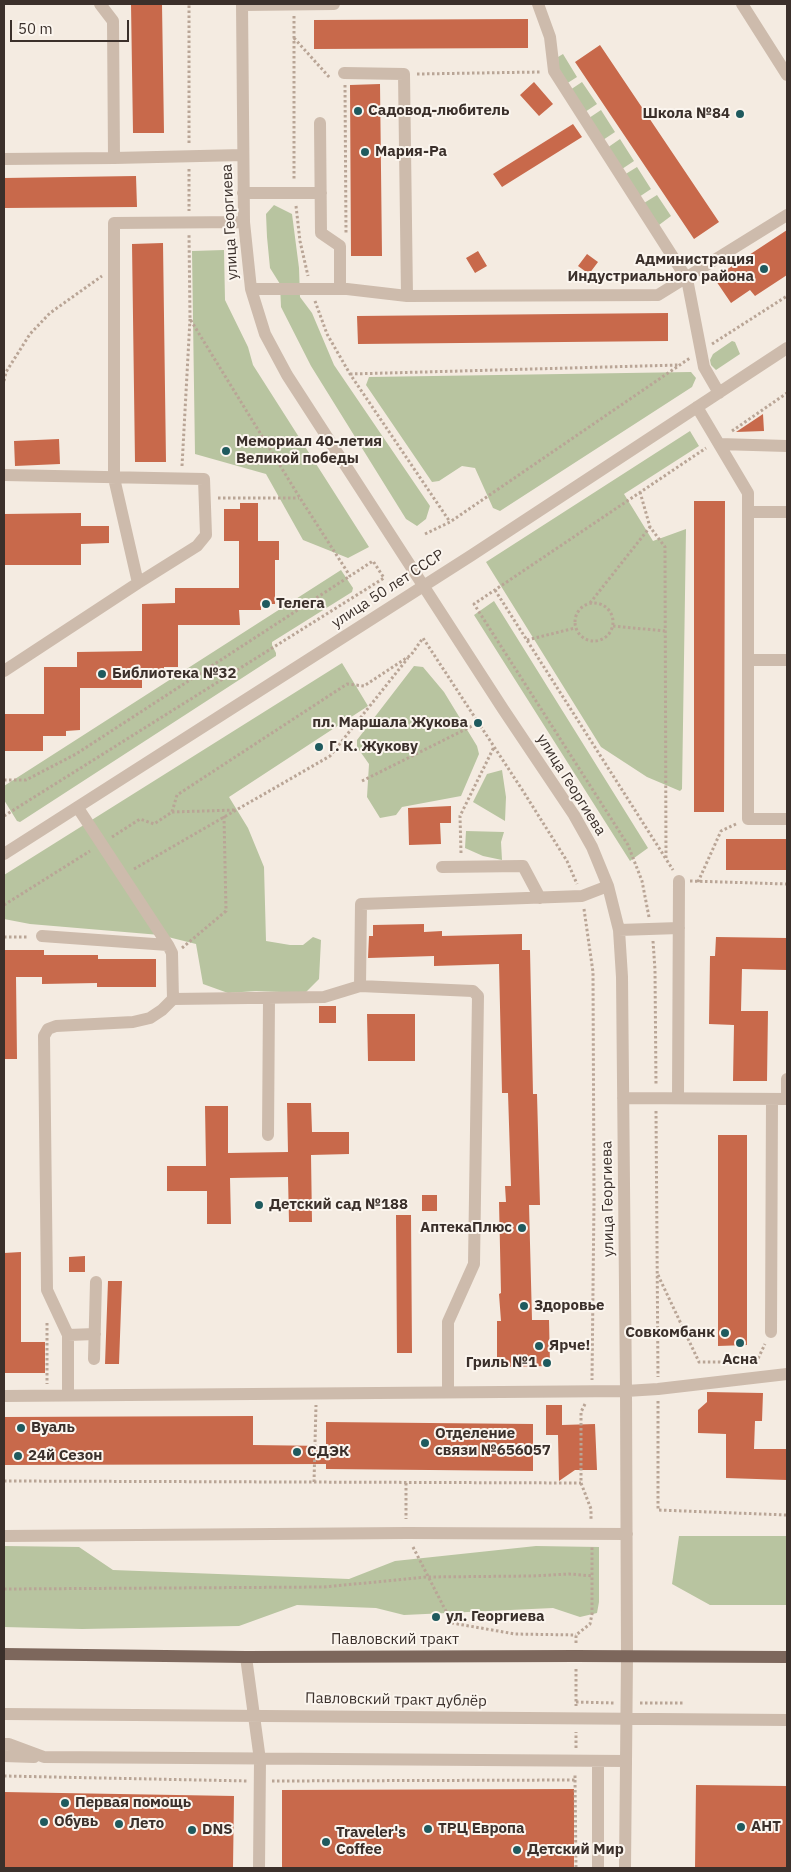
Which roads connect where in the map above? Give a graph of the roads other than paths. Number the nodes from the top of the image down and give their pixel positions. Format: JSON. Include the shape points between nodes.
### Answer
{"nodes":[{"id":1,"x":100,"y":4,"type":"edge"},
{"id":2,"x":242,"y":4,"type":"edge"},
{"id":3,"x":334,"y":4,"type":"edge"},
{"id":4,"x":538,"y":4,"type":"edge"},
{"id":5,"x":742,"y":4,"type":"edge"},
{"id":6,"x":344,"y":73,"type":"road end"},
{"id":7,"x":787,"y":75,"type":"edge"},
{"id":8,"x":320,"y":123,"type":"dead end"},
{"id":9,"x":243,"y":155,"type":"junction"},
{"id":10,"x":114,"y":158,"type":"junction"},
{"id":11,"x":4,"y":159,"type":"edge"},
{"id":12,"x":243,"y":193,"type":"junction"},
{"id":13,"x":320,"y":194,"type":"junction"},
{"id":14,"x":787,"y":215,"type":"edge"},
{"id":15,"x":244,"y":222,"type":"junction"},
{"id":16,"x":687,"y":279,"type":"junction"},
{"id":17,"x":251,"y":289,"type":"junction"},
{"id":18,"x":340,"y":289,"type":"junction"},
{"id":19,"x":407,"y":296,"type":"junction"},
{"id":20,"x":787,"y":348,"type":"edge"},
{"id":21,"x":719,"y":393,"type":"junction"},
{"id":22,"x":697,"y":407,"type":"junction"},
{"id":23,"x":718,"y":442,"type":"junction"},
{"id":24,"x":787,"y":446,"type":"edge"},
{"id":25,"x":4,"y":475,"type":"edge"},
{"id":26,"x":114,"y":478,"type":"junction"},
{"id":27,"x":749,"y":512,"type":"junction"},
{"id":28,"x":787,"y":512,"type":"edge"},
{"id":29,"x":138,"y":583,"type":"junction"},
{"id":30,"x":423,"y":586,"type":"junction"},
{"id":31,"x":748,"y":660,"type":"junction"},
{"id":32,"x":787,"y":660,"type":"edge"},
{"id":33,"x":4,"y":671,"type":"edge"},
{"id":34,"x":78,"y":808,"type":"junction"},
{"id":35,"x":787,"y":819,"type":"edge"},
{"id":36,"x":4,"y":854,"type":"edge"},
{"id":37,"x":442,"y":867,"type":"dead end"},
{"id":38,"x":679,"y":881,"type":"road end"},
{"id":39,"x":608,"y":886,"type":"junction"},
{"id":40,"x":540,"y":898,"type":"junction"},
{"id":41,"x":679,"y":928,"type":"junction"},
{"id":42,"x":618,"y":930,"type":"junction"},
{"id":43,"x":42,"y":936,"type":"road end"},
{"id":44,"x":170,"y":951,"type":"junction"},
{"id":45,"x":360,"y":986,"type":"junction"},
{"id":46,"x":269,"y":998,"type":"junction"},
{"id":47,"x":173,"y":999,"type":"junction"},
{"id":48,"x":787,"y":1079,"type":"edge"},
{"id":49,"x":678,"y":1097,"type":"junction"},
{"id":50,"x":624,"y":1098,"type":"junction"},
{"id":51,"x":772,"y":1099,"type":"junction"},
{"id":52,"x":787,"y":1099,"type":"edge"},
{"id":53,"x":268,"y":1135,"type":"dead end"},
{"id":54,"x":96,"y":1282,"type":"dead end"},
{"id":55,"x":771,"y":1332,"type":"road end"},
{"id":56,"x":95,"y":1334,"type":"junction"},
{"id":57,"x":68,"y":1335,"type":"junction"},
{"id":58,"x":94,"y":1359,"type":"dead end"},
{"id":59,"x":787,"y":1374,"type":"edge"},
{"id":60,"x":626,"y":1391,"type":"junction"},
{"id":61,"x":448,"y":1392,"type":"junction"},
{"id":62,"x":68,"y":1394,"type":"junction"},
{"id":63,"x":4,"y":1396,"type":"edge"},
{"id":64,"x":627,"y":1534,"type":"junction"},
{"id":65,"x":4,"y":1536,"type":"edge"},
{"id":66,"x":4,"y":1654,"type":"edge"},
{"id":67,"x":628,"y":1656,"type":"junction"},
{"id":68,"x":246,"y":1657,"type":"junction"},
{"id":69,"x":787,"y":1657,"type":"edge"},
{"id":70,"x":4,"y":1714,"type":"edge"},
{"id":71,"x":254,"y":1715,"type":"junction"},
{"id":72,"x":626,"y":1718,"type":"junction"},
{"id":73,"x":787,"y":1720,"type":"edge"},
{"id":74,"x":4,"y":1744,"type":"edge"},
{"id":75,"x":4,"y":1756,"type":"edge"},
{"id":76,"x":44,"y":1757,"type":"junction"},
{"id":77,"x":260,"y":1760,"type":"junction"},
{"id":78,"x":598,"y":1762,"type":"junction"},
{"id":79,"x":626,"y":1762,"type":"junction"},
{"id":80,"x":259,"y":1868,"type":"edge"},
{"id":81,"x":598,"y":1868,"type":"edge"},
{"id":82,"x":625,"y":1868,"type":"edge"}],
"edges":[{"from":1,"to":10,"type":"street","via":[[113,20]]},
{"from":2,"to":3,"type":"street"},
{"from":2,"to":9,"type":"street","name":"улица Георгиева"},
{"from":4,"to":16,"type":"street","via":[[550,37],[554,71]]},
{"from":5,"to":7,"type":"street"},
{"from":6,"to":19,"type":"street","via":[[404,74]]},
{"from":8,"to":13,"type":"street"},
{"from":9,"to":10,"type":"street"},
{"from":9,"to":12,"type":"street","name":"улица Георгиева"},
{"from":10,"to":11,"type":"street"},
{"from":12,"to":13,"type":"street"},
{"from":12,"to":15,"type":"street","name":"улица Георгиева"},
{"from":13,"to":18,"type":"street","via":[[321,233],[340,246]]},
{"from":14,"to":16,"type":"street"},
{"from":15,"to":17,"type":"street","name":"улица Георгиева"},
{"from":15,"to":26,"type":"street","via":[[114,223]]},
{"from":16,"to":19,"type":"street","via":[[658,295]]},
{"from":16,"to":21,"type":"street","via":[[704,368]]},
{"from":17,"to":18,"type":"street"},
{"from":17,"to":30,"type":"street","name":"улица Георгиева","via":[[265,334],[287,375]]},
{"from":18,"to":19,"type":"street"},
{"from":20,"to":21,"type":"street","name":"улица 50 лет СССР"},
{"from":21,"to":22,"type":"street","name":"улица 50 лет СССР"},
{"from":22,"to":23,"type":"street"},
{"from":22,"to":30,"type":"street","name":"улица 50 лет СССР"},
{"from":23,"to":24,"type":"street"},
{"from":23,"to":27,"type":"street","via":[[748,493]]},
{"from":25,"to":26,"type":"street"},
{"from":26,"to":29,"type":"street"},
{"from":26,"to":29,"type":"street","via":[[204,478],[206,535],[197,546]]},
{"from":27,"to":28,"type":"street"},
{"from":27,"to":31,"type":"street"},
{"from":29,"to":33,"type":"street"},
{"from":30,"to":34,"type":"street","name":"улица 50 лет СССР"},
{"from":30,"to":39,"type":"street","name":"улица Георгиева","via":[[574,815]]},
{"from":31,"to":32,"type":"street"},
{"from":31,"to":35,"type":"street","via":[[748,819]]},
{"from":34,"to":36,"type":"street","name":"улица 50 лет СССР"},
{"from":34,"to":44,"type":"street"},
{"from":37,"to":40,"type":"street","via":[[524,866]]},
{"from":38,"to":41,"type":"street"},
{"from":39,"to":40,"type":"street","via":[[582,896]]},
{"from":39,"to":42,"type":"street","name":"улица Георгиева"},
{"from":40,"to":45,"type":"street","via":[[361,904]]},
{"from":41,"to":42,"type":"street"},
{"from":41,"to":49,"type":"street"},
{"from":42,"to":50,"type":"street","name":"улица Георгиева"},
{"from":43,"to":44,"type":"street"},
{"from":44,"to":47,"type":"street"},
{"from":45,"to":46,"type":"street","via":[[324,997]]},
{"from":45,"to":61,"type":"street","via":[[473,991],[478,996],[474,1264],[448,1322]]},
{"from":46,"to":47,"type":"street"},
{"from":46,"to":53,"type":"street"},
{"from":47,"to":57,"type":"street","via":[[150,1018],[56,1026],[48,1029],[44,1036],[47,1290]]},
{"from":48,"to":52,"type":"street"},
{"from":49,"to":50,"type":"street"},
{"from":49,"to":51,"type":"street"},
{"from":50,"to":60,"type":"street","name":"улица Георгиева"},
{"from":51,"to":52,"type":"street"},
{"from":51,"to":55,"type":"street"},
{"from":54,"to":56,"type":"street"},
{"from":56,"to":57,"type":"street"},
{"from":56,"to":58,"type":"street"},
{"from":57,"to":62,"type":"street"},
{"from":59,"to":60,"type":"street"},
{"from":60,"to":61,"type":"street"},
{"from":60,"to":64,"type":"street","name":"улица Георгиева"},
{"from":61,"to":62,"type":"street"},
{"from":62,"to":63,"type":"street"},
{"from":64,"to":65,"type":"street"},
{"from":64,"to":67,"type":"street","name":"улица Георгиева"},
{"from":66,"to":68,"type":"main road","name":"Павловский тракт"},
{"from":67,"to":68,"type":"main road","name":"Павловский тракт"},
{"from":67,"to":69,"type":"main road","name":"Павловский тракт"},
{"from":67,"to":72,"type":"street","name":"улица Георгиева"},
{"from":68,"to":71,"type":"street"},
{"from":70,"to":71,"type":"street","name":"Павловский тракт дублёр"},
{"from":71,"to":72,"type":"street","name":"Павловский тракт дублёр"},
{"from":71,"to":77,"type":"street"},
{"from":72,"to":73,"type":"street","name":"Павловский тракт дублёр"},
{"from":72,"to":79,"type":"street","name":"улица Георгиева"},
{"from":74,"to":76,"type":"street"},
{"from":75,"to":76,"type":"street"},
{"from":76,"to":77,"type":"street"},
{"from":77,"to":78,"type":"street"},
{"from":77,"to":80,"type":"street"},
{"from":78,"to":79,"type":"street"},
{"from":78,"to":81,"type":"street"},
{"from":79,"to":82,"type":"street","name":"улица Георгиева"}]}
